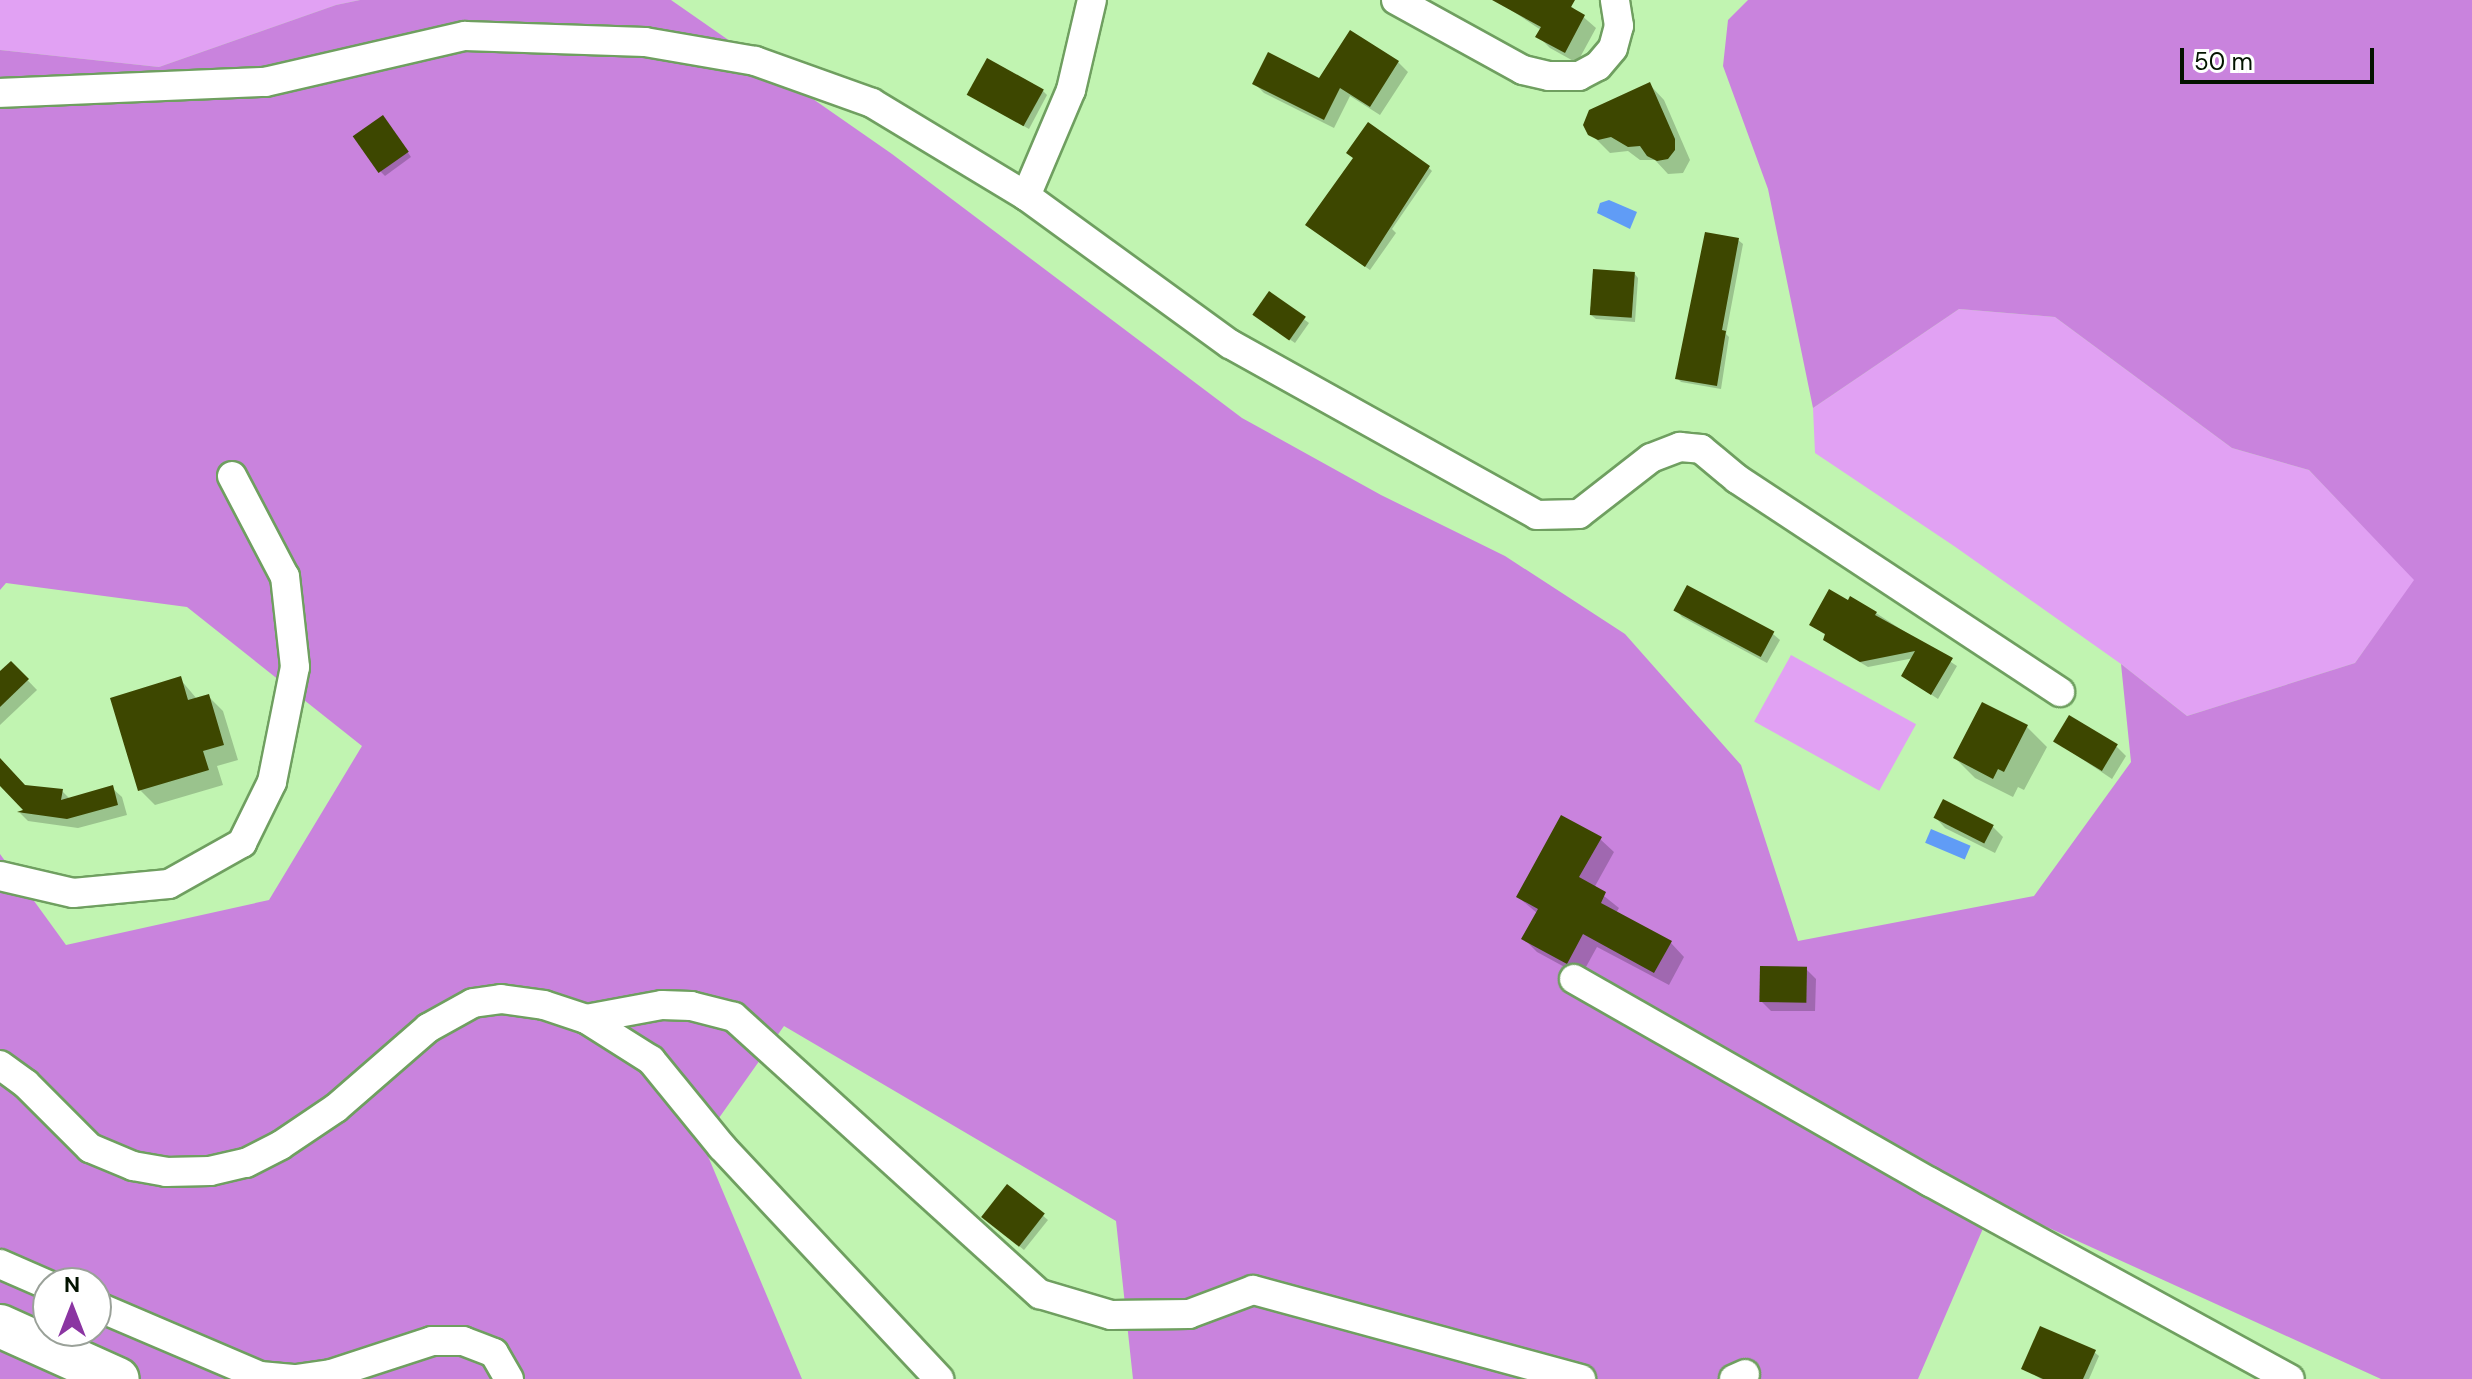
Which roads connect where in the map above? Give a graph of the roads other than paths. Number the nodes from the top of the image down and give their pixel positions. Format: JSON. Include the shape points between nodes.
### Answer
{"nodes":[{"id":1,"x":1092,"y":0,"type":"edge"},
{"id":2,"x":1396,"y":0,"type":"edge"},
{"id":3,"x":1615,"y":0,"type":"edge"},
{"id":4,"x":0,"y":93,"type":"edge"},
{"id":5,"x":1026,"y":196,"type":"junction"},
{"id":6,"x":232,"y":476,"type":"dead end"},
{"id":7,"x":2060,"y":692,"type":"dead end"},
{"id":8,"x":0,"y":876,"type":"edge"},
{"id":9,"x":1574,"y":979,"type":"dead end"},
{"id":10,"x":586,"y":1019,"type":"junction"},
{"id":11,"x":0,"y":1065,"type":"edge"},
{"id":12,"x":0,"y":1264,"type":"edge"},
{"id":13,"x":32,"y":1278,"type":"edge"},
{"id":14,"x":112,"y":1313,"type":"edge"},
{"id":15,"x":0,"y":1326,"type":"edge"},
{"id":16,"x":118,"y":1379,"type":"edge"},
{"id":17,"x":509,"y":1379,"type":"edge"},
{"id":18,"x":939,"y":1379,"type":"edge"},
{"id":19,"x":1581,"y":1379,"type":"edge"},
{"id":20,"x":2290,"y":1379,"type":"edge"}],
"edges":[{"from":1,"to":5,"type":"street","via":[[1071,90]]},
{"from":2,"to":3,"type":"street","via":[[1523,70],[1549,76],[1579,76],[1598,66],[1613,48],[1619,26]]},
{"from":4,"to":5,"type":"street","via":[[265,82],[465,36],[645,42],[755,61],[872,103]]},
{"from":5,"to":7,"type":"street","via":[[1230,344],[1537,515],[1579,514],[1651,458],[1680,447],[1701,449],[1737,479]]},
{"from":6,"to":8,"type":"street","via":[[285,577],[295,667],[272,782],[242,843],[169,884],[73,893]]},
{"from":9,"to":20,"type":"street"},
{"from":10,"to":11,"type":"street","via":[[544,1005],[501,999],[473,1003],[428,1028],[336,1108],[281,1145],[246,1163],[210,1171],[144,1168],[90,1148]]},
{"from":10,"to":18,"type":"street","via":[[651,1060],[722,1147]]},
{"from":10,"to":19,"type":"street","via":[[662,1005],[734,1017],[1040,1294],[1111,1315],[1189,1314],[1253,1290]]},
{"from":12,"to":13,"type":"street"},
{"from":14,"to":17,"type":"street","via":[[260,1376],[296,1379],[331,1374],[432,1341],[463,1341],[494,1353]]},
{"from":15,"to":16,"type":"highway"}]}
